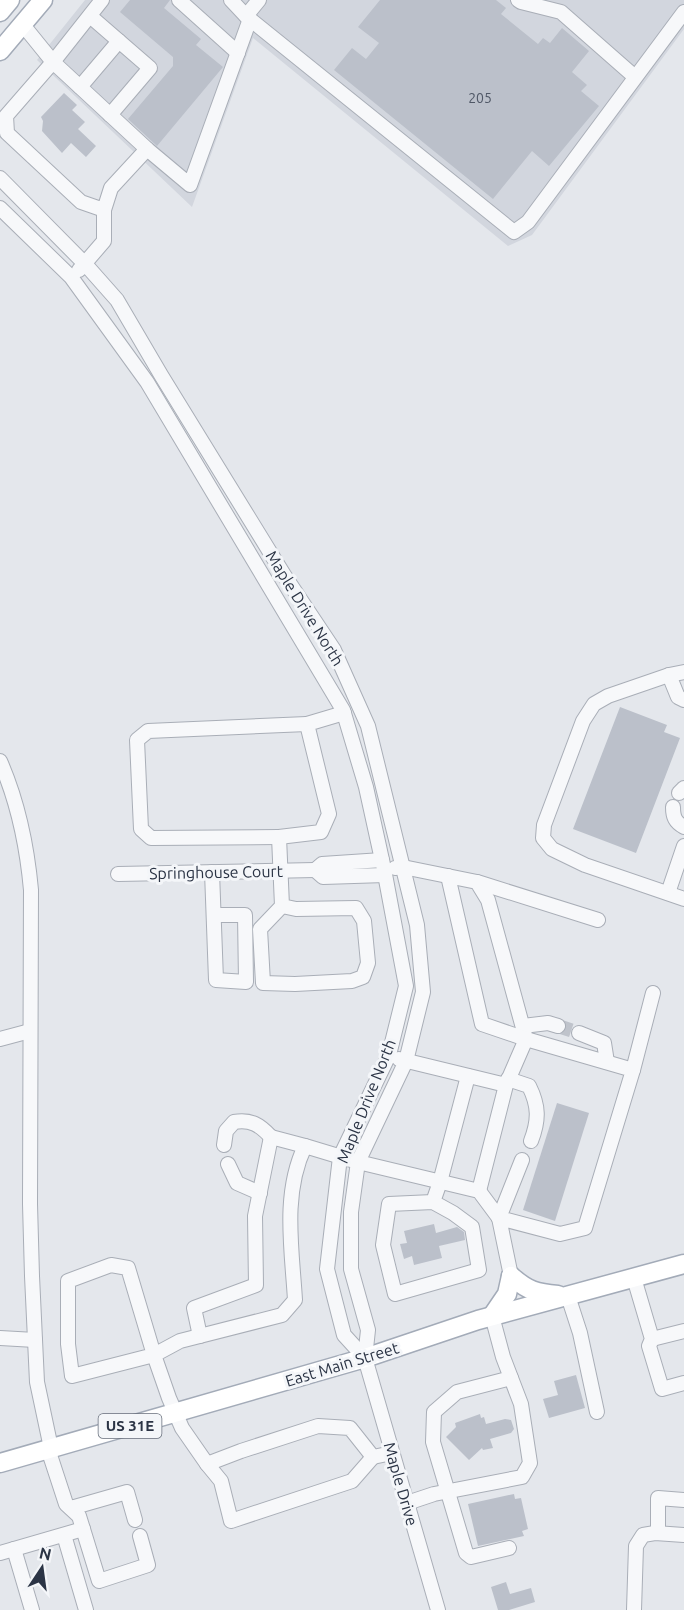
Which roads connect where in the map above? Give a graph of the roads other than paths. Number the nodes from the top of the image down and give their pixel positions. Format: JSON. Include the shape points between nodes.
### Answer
{"nodes":[{"id":1,"x":10,"y":0,"type":"edge"},
{"id":2,"x":44,"y":0,"type":"edge"},
{"id":3,"x":102,"y":0,"type":"edge"},
{"id":4,"x":179,"y":0,"type":"edge"},
{"id":5,"x":231,"y":0,"type":"edge"},
{"id":6,"x":259,"y":0,"type":"edge"},
{"id":7,"x":518,"y":0,"type":"edge"},
{"id":8,"x":0,"y":12,"type":"edge"},
{"id":9,"x":684,"y":12,"type":"edge"},
{"id":10,"x":90,"y":16,"type":"junction"},
{"id":11,"x":248,"y":17,"type":"junction"},
{"id":12,"x":23,"y":25,"type":"junction"},
{"id":13,"x":119,"y":41,"type":"junction"},
{"id":14,"x":0,"y":51,"type":"edge"},
{"id":15,"x":238,"y":53,"type":"junction"},
{"id":16,"x":53,"y":62,"type":"junction"},
{"id":17,"x":635,"y":77,"type":"junction"},
{"id":18,"x":80,"y":87,"type":"junction"},
{"id":19,"x":110,"y":115,"type":"junction"},
{"id":20,"x":147,"y":149,"type":"junction"},
{"id":21,"x":0,"y":178,"type":"edge"},
{"id":22,"x":0,"y":208,"type":"edge"},
{"id":23,"x":104,"y":210,"type":"junction"},
{"id":24,"x":86,"y":264,"type":"junction"},
{"id":25,"x":71,"y":277,"type":"junction"},
{"id":26,"x":160,"y":375,"type":"junction"},
{"id":27,"x":147,"y":382,"type":"junction"},
{"id":28,"x":284,"y":574,"type":"junction"},
{"id":29,"x":269,"y":584,"type":"junction"},
{"id":30,"x":684,"y":672,"type":"edge"},
{"id":31,"x":669,"y":675,"type":"junction"},
{"id":32,"x":684,"y":700,"type":"edge"},
{"id":33,"x":360,"y":705,"type":"junction"},
{"id":34,"x":343,"y":712,"type":"junction"},
{"id":35,"x":307,"y":724,"type":"junction"},
{"id":36,"x":0,"y":761,"type":"edge"},
{"id":37,"x":673,"y":807,"type":"dead end"},
{"id":38,"x":684,"y":827,"type":"edge"},
{"id":39,"x":279,"y":837,"type":"junction"},
{"id":40,"x":684,"y":846,"type":"edge"},
{"id":41,"x":403,"y":867,"type":"junction"},
{"id":42,"x":384,"y":868,"type":"junction"},
{"id":43,"x":280,"y":871,"type":"junction"},
{"id":44,"x":213,"y":872,"type":"junction"},
{"id":45,"x":118,"y":874,"type":"dead end"},
{"id":46,"x":448,"y":876,"type":"junction"},
{"id":47,"x":477,"y":882,"type":"junction"},
{"id":48,"x":668,"y":893,"type":"junction"},
{"id":49,"x":684,"y":899,"type":"edge"},
{"id":50,"x":282,"y":906,"type":"junction"},
{"id":51,"x":214,"y":915,"type":"junction"},
{"id":52,"x":598,"y":920,"type":"dead end"},
{"id":53,"x":653,"y":993,"type":"dead end"},
{"id":54,"x":558,"y":1026,"type":"tunnel mouth"},
{"id":55,"x":30,"y":1031,"type":"junction"},
{"id":56,"x":525,"y":1033,"type":"junction"},
{"id":57,"x":579,"y":1033,"type":"tunnel mouth"},
{"id":58,"x":0,"y":1039,"type":"edge"},
{"id":59,"x":389,"y":1055,"type":"junction"},
{"id":60,"x":405,"y":1061,"type":"junction"},
{"id":61,"x":607,"y":1062,"type":"junction"},
{"id":62,"x":633,"y":1070,"type":"junction"},
{"id":63,"x":468,"y":1076,"type":"junction"},
{"id":64,"x":507,"y":1082,"type":"junction"},
{"id":65,"x":272,"y":1137,"type":"junction"},
{"id":66,"x":531,"y":1141,"type":"dead end"},
{"id":67,"x":224,"y":1145,"type":"dead end"},
{"id":68,"x":305,"y":1146,"type":"junction"},
{"id":69,"x":340,"y":1157,"type":"junction"},
{"id":70,"x":522,"y":1160,"type":"dead end"},
{"id":71,"x":358,"y":1162,"type":"junction"},
{"id":72,"x":228,"y":1164,"type":"dead end"},
{"id":73,"x":440,"y":1182,"type":"junction"},
{"id":74,"x":480,"y":1191,"type":"junction"},
{"id":75,"x":260,"y":1193,"type":"junction"},
{"id":76,"x":433,"y":1202,"type":"junction"},
{"id":77,"x":499,"y":1218,"type":"junction"},
{"id":78,"x":684,"y":1264,"type":"edge"},
{"id":79,"x":511,"y":1276,"type":"junction"},
{"id":80,"x":634,"y":1278,"type":"junction"},
{"id":81,"x":568,"y":1296,"type":"junction"},
{"id":82,"x":492,"y":1316,"type":"junction"},
{"id":83,"x":684,"y":1331,"type":"edge"},
{"id":84,"x":200,"y":1336,"type":"junction"},
{"id":85,"x":0,"y":1338,"type":"edge"},
{"id":86,"x":652,"y":1339,"type":"junction"},
{"id":87,"x":35,"y":1340,"type":"junction"},
{"id":88,"x":154,"y":1355,"type":"junction"},
{"id":89,"x":365,"y":1358,"type":"junction"},
{"id":90,"x":511,"y":1378,"type":"junction"},
{"id":91,"x":684,"y":1383,"type":"edge"},
{"id":92,"x":597,"y":1412,"type":"dead end"},
{"id":93,"x":174,"y":1413,"type":"junction"},
{"id":94,"x":50,"y":1449,"type":"junction"},
{"id":95,"x":392,"y":1453,"type":"junction"},
{"id":96,"x":373,"y":1457,"type":"junction"},
{"id":97,"x":0,"y":1463,"type":"edge"},
{"id":98,"x":207,"y":1464,"type":"junction"},
{"id":99,"x":448,"y":1491,"type":"junction"},
{"id":100,"x":684,"y":1500,"type":"edge"},
{"id":101,"x":406,"y":1503,"type":"junction"},
{"id":102,"x":71,"y":1508,"type":"junction"},
{"id":103,"x":135,"y":1520,"type":"dead end"},
{"id":104,"x":83,"y":1529,"type":"junction"},
{"id":105,"x":657,"y":1533,"type":"junction"},
{"id":106,"x":684,"y":1535,"type":"edge"},
{"id":107,"x":140,"y":1536,"type":"dead end"},
{"id":108,"x":65,"y":1539,"type":"junction"},
{"id":109,"x":509,"y":1548,"type":"dead end"},
{"id":110,"x":14,"y":1549,"type":"junction"},
{"id":111,"x":0,"y":1553,"type":"edge"},
{"id":112,"x":32,"y":1610,"type":"edge"},
{"id":113,"x":80,"y":1610,"type":"edge"},
{"id":114,"x":86,"y":1610,"type":"edge"},
{"id":115,"x":438,"y":1610,"type":"edge"},
{"id":116,"x":634,"y":1610,"type":"edge"}],
"edges":[{"from":1,"to":8,"type":"main road"},
{"from":2,"to":12,"type":"main road"},
{"from":3,"to":10,"type":"street"},
{"from":4,"to":15,"type":"street"},
{"from":5,"to":11,"type":"street"},
{"from":6,"to":11,"type":"street"},
{"from":7,"to":17,"type":"street","via":[[561,12]]},
{"from":9,"to":17,"type":"street"},
{"from":10,"to":13,"type":"street"},
{"from":10,"to":16,"type":"street"},
{"from":11,"to":15,"type":"street"},
{"from":11,"to":17,"type":"street","via":[[514,232],[528,222]]},
{"from":12,"to":14,"type":"main road"},
{"from":12,"to":16,"type":"street"},
{"from":13,"to":18,"type":"street"},
{"from":13,"to":19,"type":"street","via":[[150,68]]},
{"from":15,"to":20,"type":"street","via":[[190,185]]},
{"from":16,"to":18,"type":"street"},
{"from":16,"to":23,"type":"street","via":[[6,116],[7,133],[81,202]]},
{"from":18,"to":19,"type":"street"},
{"from":19,"to":20,"type":"street"},
{"from":20,"to":23,"type":"street","via":[[111,188]]},
{"from":21,"to":24,"type":"street","name":"Maple Drive North"},
{"from":22,"to":25,"type":"street","name":"Maple Drive North"},
{"from":23,"to":24,"type":"street","via":[[104,241]]},
{"from":24,"to":25,"type":"street"},
{"from":24,"to":26,"type":"street","name":"Maple Drive North","via":[[117,300]]},
{"from":25,"to":27,"type":"street","name":"Maple Drive North"},
{"from":26,"to":27,"type":"street"},
{"from":26,"to":28,"type":"street","name":"Maple Drive North"},
{"from":27,"to":29,"type":"street","name":"Maple Drive North"},
{"from":28,"to":29,"type":"street"},
{"from":28,"to":33,"type":"street","name":"Maple Drive North","via":[[334,650]]},
{"from":29,"to":34,"type":"street","name":"Maple Drive North"},
{"from":30,"to":31,"type":"street"},
{"from":31,"to":32,"type":"street","via":[[678,696]]},
{"from":31,"to":48,"type":"street","via":[[594,704],[583,721],[544,825],[543,838],[552,849],[585,865]]},
{"from":33,"to":34,"type":"street"},
{"from":33,"to":41,"type":"street","name":"Maple Drive North"},
{"from":34,"to":35,"type":"street"},
{"from":34,"to":42,"type":"street","name":"Maple Drive North","via":[[366,787]]},
{"from":35,"to":39,"type":"street","via":[[329,814],[321,832]]},
{"from":35,"to":39,"type":"street","via":[[148,731],[137,740],[141,829],[151,838]]},
{"from":36,"to":55,"type":"street","via":[[28,858]]},
{"from":37,"to":38,"type":"street","via":[[673,816]]},
{"from":39,"to":43,"type":"street"},
{"from":40,"to":48,"type":"street"},
{"from":41,"to":42,"type":"street","name":"Springhouse Court"},
{"from":41,"to":46,"type":"street","name":"Springhouse Court"},
{"from":41,"to":60,"type":"street","name":"Maple Drive North","via":[[417,925],[423,992]]},
{"from":42,"to":43,"type":"street","name":"Springhouse Court","via":[[322,864],[315,870]]},
{"from":42,"to":59,"type":"street","name":"Maple Drive North","via":[[406,986]]},
{"from":43,"to":44,"type":"street","name":"Springhouse Court"},
{"from":43,"to":50,"type":"street"},
{"from":44,"to":45,"type":"street","name":"Springhouse Court"},
{"from":44,"to":51,"type":"street"},
{"from":46,"to":47,"type":"street","name":"Springhouse Court"},
{"from":46,"to":56,"type":"street","via":[[482,1023]]},
{"from":47,"to":52,"type":"street","name":"Springhouse Court"},
{"from":47,"to":56,"type":"street","via":[[488,900]]},
{"from":48,"to":49,"type":"street"},
{"from":50,"to":50,"type":"street","via":[[356,908],[364,921],[368,963],[363,977],[295,984],[263,982],[260,929]]},
{"from":51,"to":51,"type":"street","via":[[216,980],[246,982],[245,915]]},
{"from":53,"to":62,"type":"street"},
{"from":54,"to":56,"type":"street","via":[[548,1023]]},
{"from":55,"to":58,"type":"street"},
{"from":55,"to":87,"type":"street"},
{"from":56,"to":61,"type":"street"},
{"from":56,"to":64,"type":"street"},
{"from":57,"to":61,"type":"street","via":[[604,1043]]},
{"from":59,"to":60,"type":"street"},
{"from":59,"to":69,"type":"street","name":"Maple Drive North"},
{"from":60,"to":63,"type":"street"},
{"from":60,"to":71,"type":"street","name":"Maple Drive North"},
{"from":61,"to":62,"type":"street"},
{"from":62,"to":77,"type":"street","via":[[585,1228],[560,1234]]},
{"from":63,"to":64,"type":"street"},
{"from":63,"to":73,"type":"street"},
{"from":64,"to":66,"type":"street","via":[[529,1086],[537,1103],[536,1129]]},
{"from":64,"to":74,"type":"street"},
{"from":65,"to":67,"type":"street","via":[[260,1125],[245,1120],[234,1122],[226,1131]]},
{"from":65,"to":68,"type":"street"},
{"from":65,"to":75,"type":"street"},
{"from":68,"to":69,"type":"street"},
{"from":68,"to":84,"type":"street","via":[[289,1211],[295,1300],[282,1315]]},
{"from":69,"to":71,"type":"street"},
{"from":69,"to":89,"type":"street","name":"Maple Drive North","via":[[327,1269],[344,1335]]},
{"from":70,"to":77,"type":"street"},
{"from":71,"to":73,"type":"street"},
{"from":71,"to":89,"type":"street","name":"Maple Drive North","via":[[351,1212],[351,1269],[368,1330]]},
{"from":72,"to":75,"type":"street","via":[[237,1183]]},
{"from":73,"to":74,"type":"street"},
{"from":73,"to":76,"type":"street"},
{"from":74,"to":77,"type":"street"},
{"from":75,"to":84,"type":"street","via":[[255,1216],[256,1285],[194,1308]]},
{"from":76,"to":76,"type":"street","via":[[389,1204],[383,1245],[395,1294],[479,1270],[472,1227]]},
{"from":77,"to":79,"type":"street"},
{"from":78,"to":80,"type":"main road","name":"East Main Street","number":"US 31E"},
{"from":79,"to":81,"type":"main road","via":[[536,1293]]},
{"from":79,"to":82,"type":"main road","via":[[507,1294]]},
{"from":80,"to":81,"type":"main road","name":"East Main Street","number":"US 31E"},
{"from":80,"to":86,"type":"street"},
{"from":81,"to":82,"type":"main road","name":"East Main Street","number":"US 31E"},
{"from":81,"to":92,"type":"street"},
{"from":82,"to":89,"type":"main road","name":"East Main Street","number":"US 31E"},
{"from":82,"to":90,"type":"street"},
{"from":83,"to":86,"type":"street"},
{"from":84,"to":88,"type":"street","via":[[180,1341]]},
{"from":85,"to":87,"type":"street"},
{"from":86,"to":91,"type":"street","via":[[649,1346],[662,1389]]},
{"from":87,"to":94,"type":"street","via":[[37,1382]]},
{"from":88,"to":88,"type":"street","via":[[128,1268],[111,1265],[68,1281],[72,1376]]},
{"from":88,"to":93,"type":"street"},
{"from":89,"to":93,"type":"main road","name":"East Main Street","number":"US 31E"},
{"from":89,"to":95,"type":"street","name":"Maple Drive"},
{"from":90,"to":99,"type":"street","via":[[457,1392],[434,1412],[434,1442]]},
{"from":90,"to":99,"type":"street","via":[[521,1404],[530,1462],[522,1477]]},
{"from":93,"to":94,"type":"main road","name":"East Main Street","number":"US 31E"},
{"from":93,"to":98,"type":"street"},
{"from":94,"to":97,"type":"main road","name":"East Main Street","number":"US 31E"},
{"from":94,"to":102,"type":"street","via":[[66,1504]]},
{"from":95,"to":96,"type":"street"},
{"from":95,"to":101,"type":"street","name":"Maple Drive"},
{"from":96,"to":98,"type":"street","via":[[350,1428],[318,1426]]},
{"from":96,"to":98,"type":"street","via":[[352,1481],[231,1521],[221,1481]]},
{"from":99,"to":101,"type":"street"},
{"from":99,"to":109,"type":"street","via":[[466,1553],[471,1557]]},
{"from":100,"to":105,"type":"street","via":[[658,1498]]},
{"from":101,"to":115,"type":"street","name":"Maple Drive"},
{"from":102,"to":103,"type":"street","via":[[127,1492]]},
{"from":102,"to":104,"type":"street"},
{"from":104,"to":107,"type":"street","via":[[99,1581],[148,1566]]},
{"from":104,"to":108,"type":"street"},
{"from":105,"to":106,"type":"street"},
{"from":105,"to":116,"type":"street","via":[[643,1535],[636,1546]]},
{"from":108,"to":110,"type":"street"},
{"from":108,"to":113,"type":"street","via":[[63,1553]]},
{"from":108,"to":114,"type":"street"},
{"from":110,"to":111,"type":"street"},
{"from":110,"to":112,"type":"street"}]}
